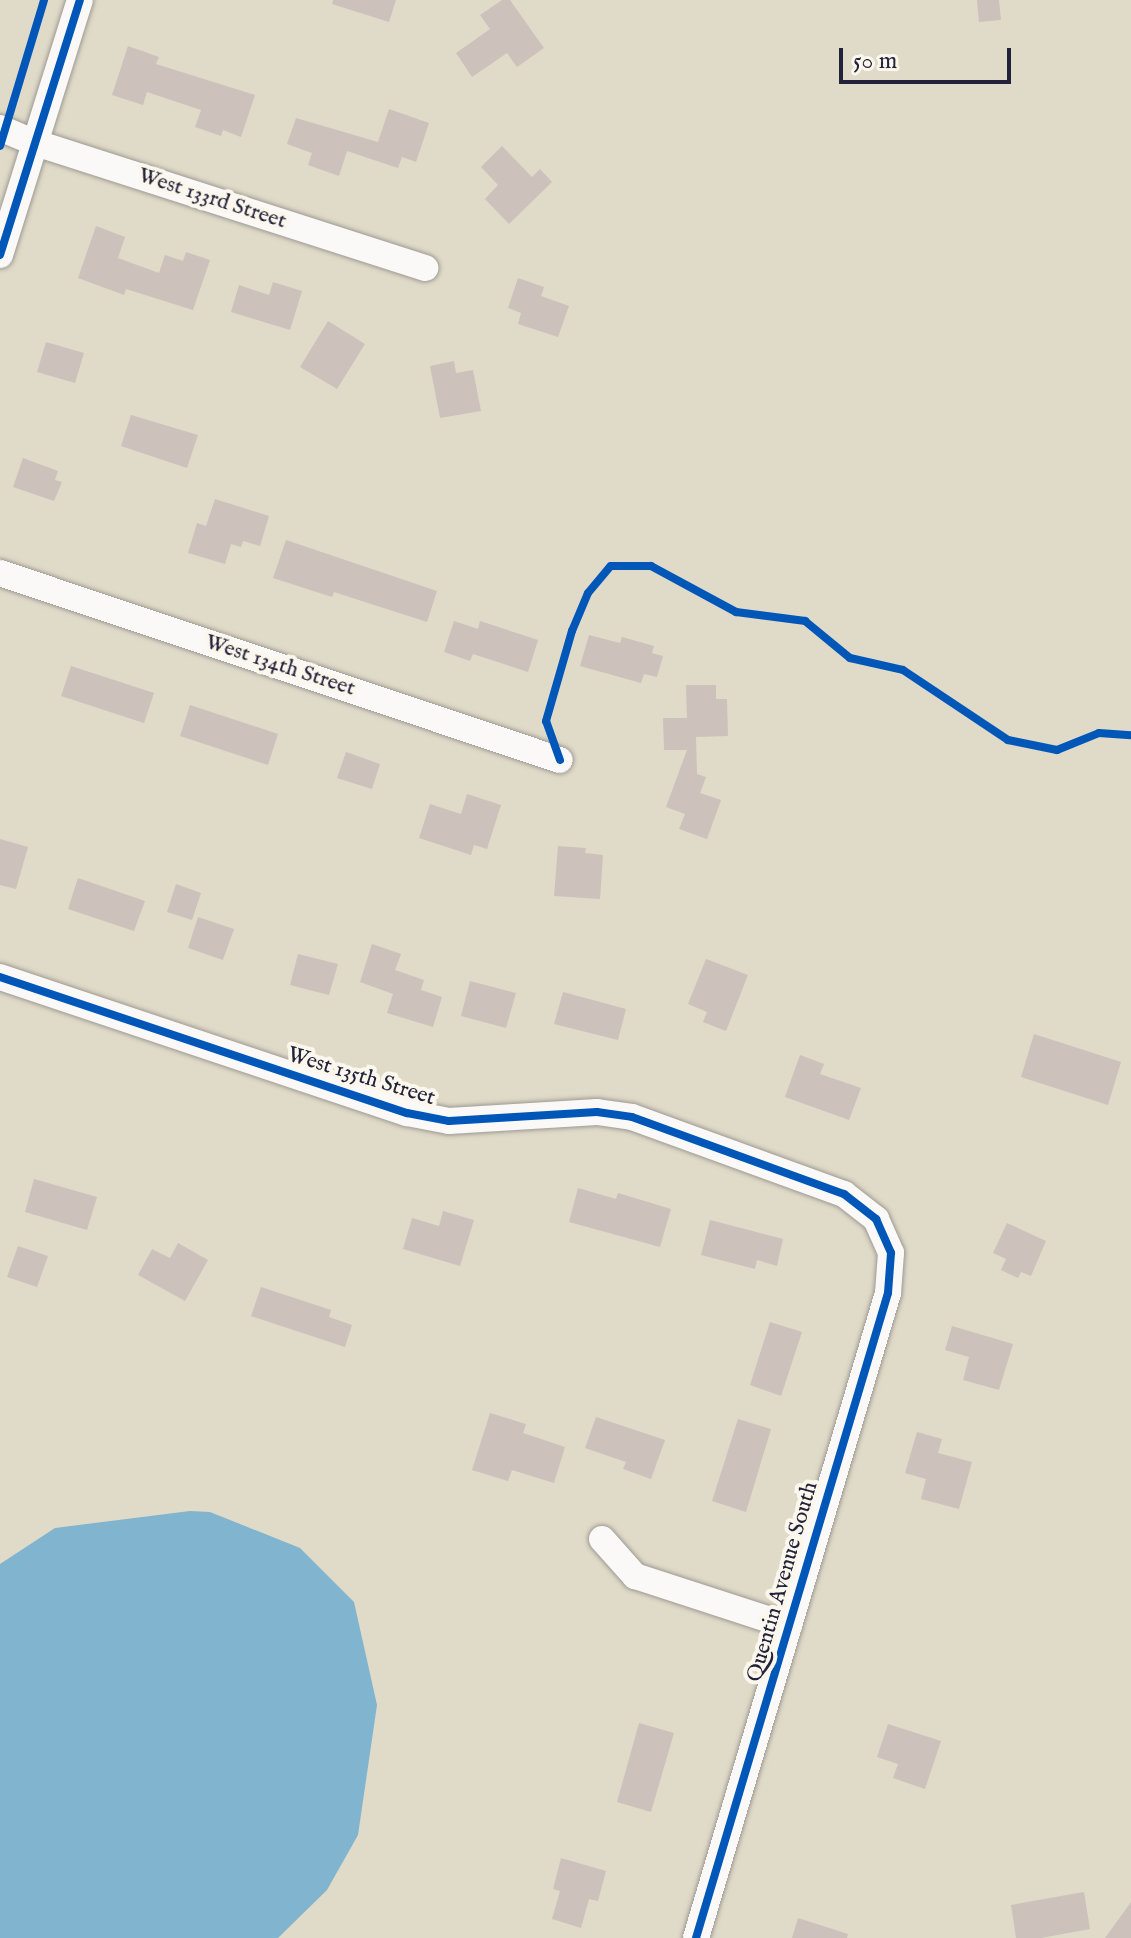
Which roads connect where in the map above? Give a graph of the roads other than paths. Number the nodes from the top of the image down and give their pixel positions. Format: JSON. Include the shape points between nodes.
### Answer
{"nodes":[{"id":1,"x":80,"y":0,"type":"edge"},
{"id":2,"x":0,"y":128,"type":"edge"},
{"id":3,"x":36,"y":143,"type":"junction"},
{"id":4,"x":0,"y":255,"type":"edge"},
{"id":5,"x":425,"y":268,"type":"dead end"},
{"id":6,"x":0,"y":573,"type":"edge"},
{"id":7,"x":560,"y":760,"type":"dead end"},
{"id":8,"x":0,"y":977,"type":"edge"},
{"id":9,"x":885,"y":1235,"type":"joint"},
{"id":10,"x":602,"y":1539,"type":"dead end"},
{"id":11,"x":789,"y":1626,"type":"junction"},
{"id":12,"x":696,"y":1938,"type":"edge"}],
"edges":[{"from":1,"to":3,"type":"street"},
{"from":2,"to":3,"type":"street","name":"West 133rd Street"},
{"from":3,"to":4,"type":"street"},
{"from":3,"to":5,"type":"street","name":"West 133rd Street"},
{"from":6,"to":7,"type":"street","name":"West 134th Street"},
{"from":8,"to":9,"type":"street","name":"West 135th Street","via":[[407,1113],[449,1121],[597,1112],[632,1117],[844,1194],[876,1219]]},
{"from":9,"to":11,"type":"street","name":"Quentin Avenue South","via":[[892,1271],[888,1293]]},
{"from":10,"to":11,"type":"street","via":[[635,1576]]},
{"from":11,"to":12,"type":"street","name":"Quentin Avenue South"}]}
